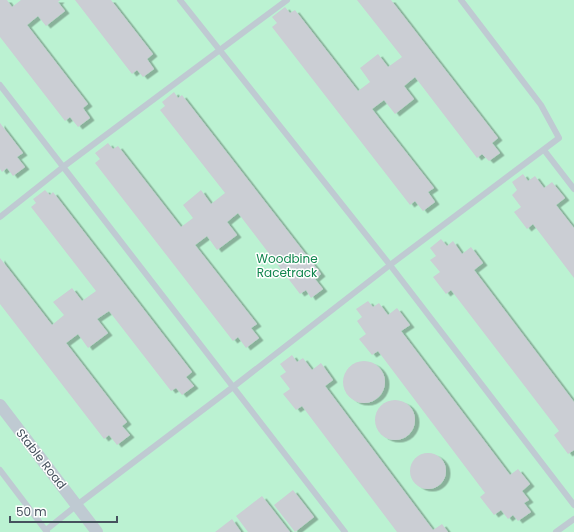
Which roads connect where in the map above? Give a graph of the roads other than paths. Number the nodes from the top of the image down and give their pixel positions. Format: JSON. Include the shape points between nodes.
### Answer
{"nodes":[{"id":1,"x":180,"y":0,"type":"edge"},
{"id":2,"x":287,"y":0,"type":"edge"},
{"id":3,"x":461,"y":0,"type":"edge"},
{"id":4,"x":219,"y":50,"type":"junction"},
{"id":5,"x":0,"y":86,"type":"edge"},
{"id":6,"x":544,"y":150,"type":"junction"},
{"id":7,"x":63,"y":168,"type":"junction"},
{"id":8,"x":574,"y":189,"type":"edge"},
{"id":9,"x":0,"y":217,"type":"edge"},
{"id":10,"x":390,"y":266,"type":"junction"},
{"id":11,"x":233,"y":387,"type":"junction"},
{"id":12,"x":0,"y":405,"type":"edge"},
{"id":13,"x":0,"y":470,"type":"edge"},
{"id":14,"x":574,"y":504,"type":"edge"},
{"id":15,"x":77,"y":505,"type":"junction"},
{"id":16,"x":574,"y":519,"type":"edge"},
{"id":17,"x":47,"y":531,"type":"edge"},
{"id":18,"x":98,"y":532,"type":"edge"},
{"id":19,"x":345,"y":532,"type":"edge"},
{"id":20,"x":556,"y":532,"type":"edge"}],
"edges":[{"from":1,"to":4,"type":"lane"},
{"from":2,"to":4,"type":"lane"},
{"from":3,"to":6,"type":"lane","via":[[541,105],[559,138]]},
{"from":4,"to":7,"type":"lane"},
{"from":4,"to":10,"type":"lane"},
{"from":5,"to":7,"type":"lane"},
{"from":6,"to":8,"type":"lane"},
{"from":6,"to":10,"type":"lane"},
{"from":7,"to":9,"type":"lane"},
{"from":7,"to":11,"type":"lane"},
{"from":10,"to":11,"type":"lane"},
{"from":10,"to":14,"type":"lane"},
{"from":11,"to":15,"type":"lane"},
{"from":11,"to":19,"type":"lane"},
{"from":12,"to":15,"type":"street","name":"Stable Road"},
{"from":13,"to":17,"type":"lane"},
{"from":15,"to":17,"type":"lane"},
{"from":15,"to":18,"type":"street","name":"Stable Road"},
{"from":16,"to":20,"type":"lane"}]}
